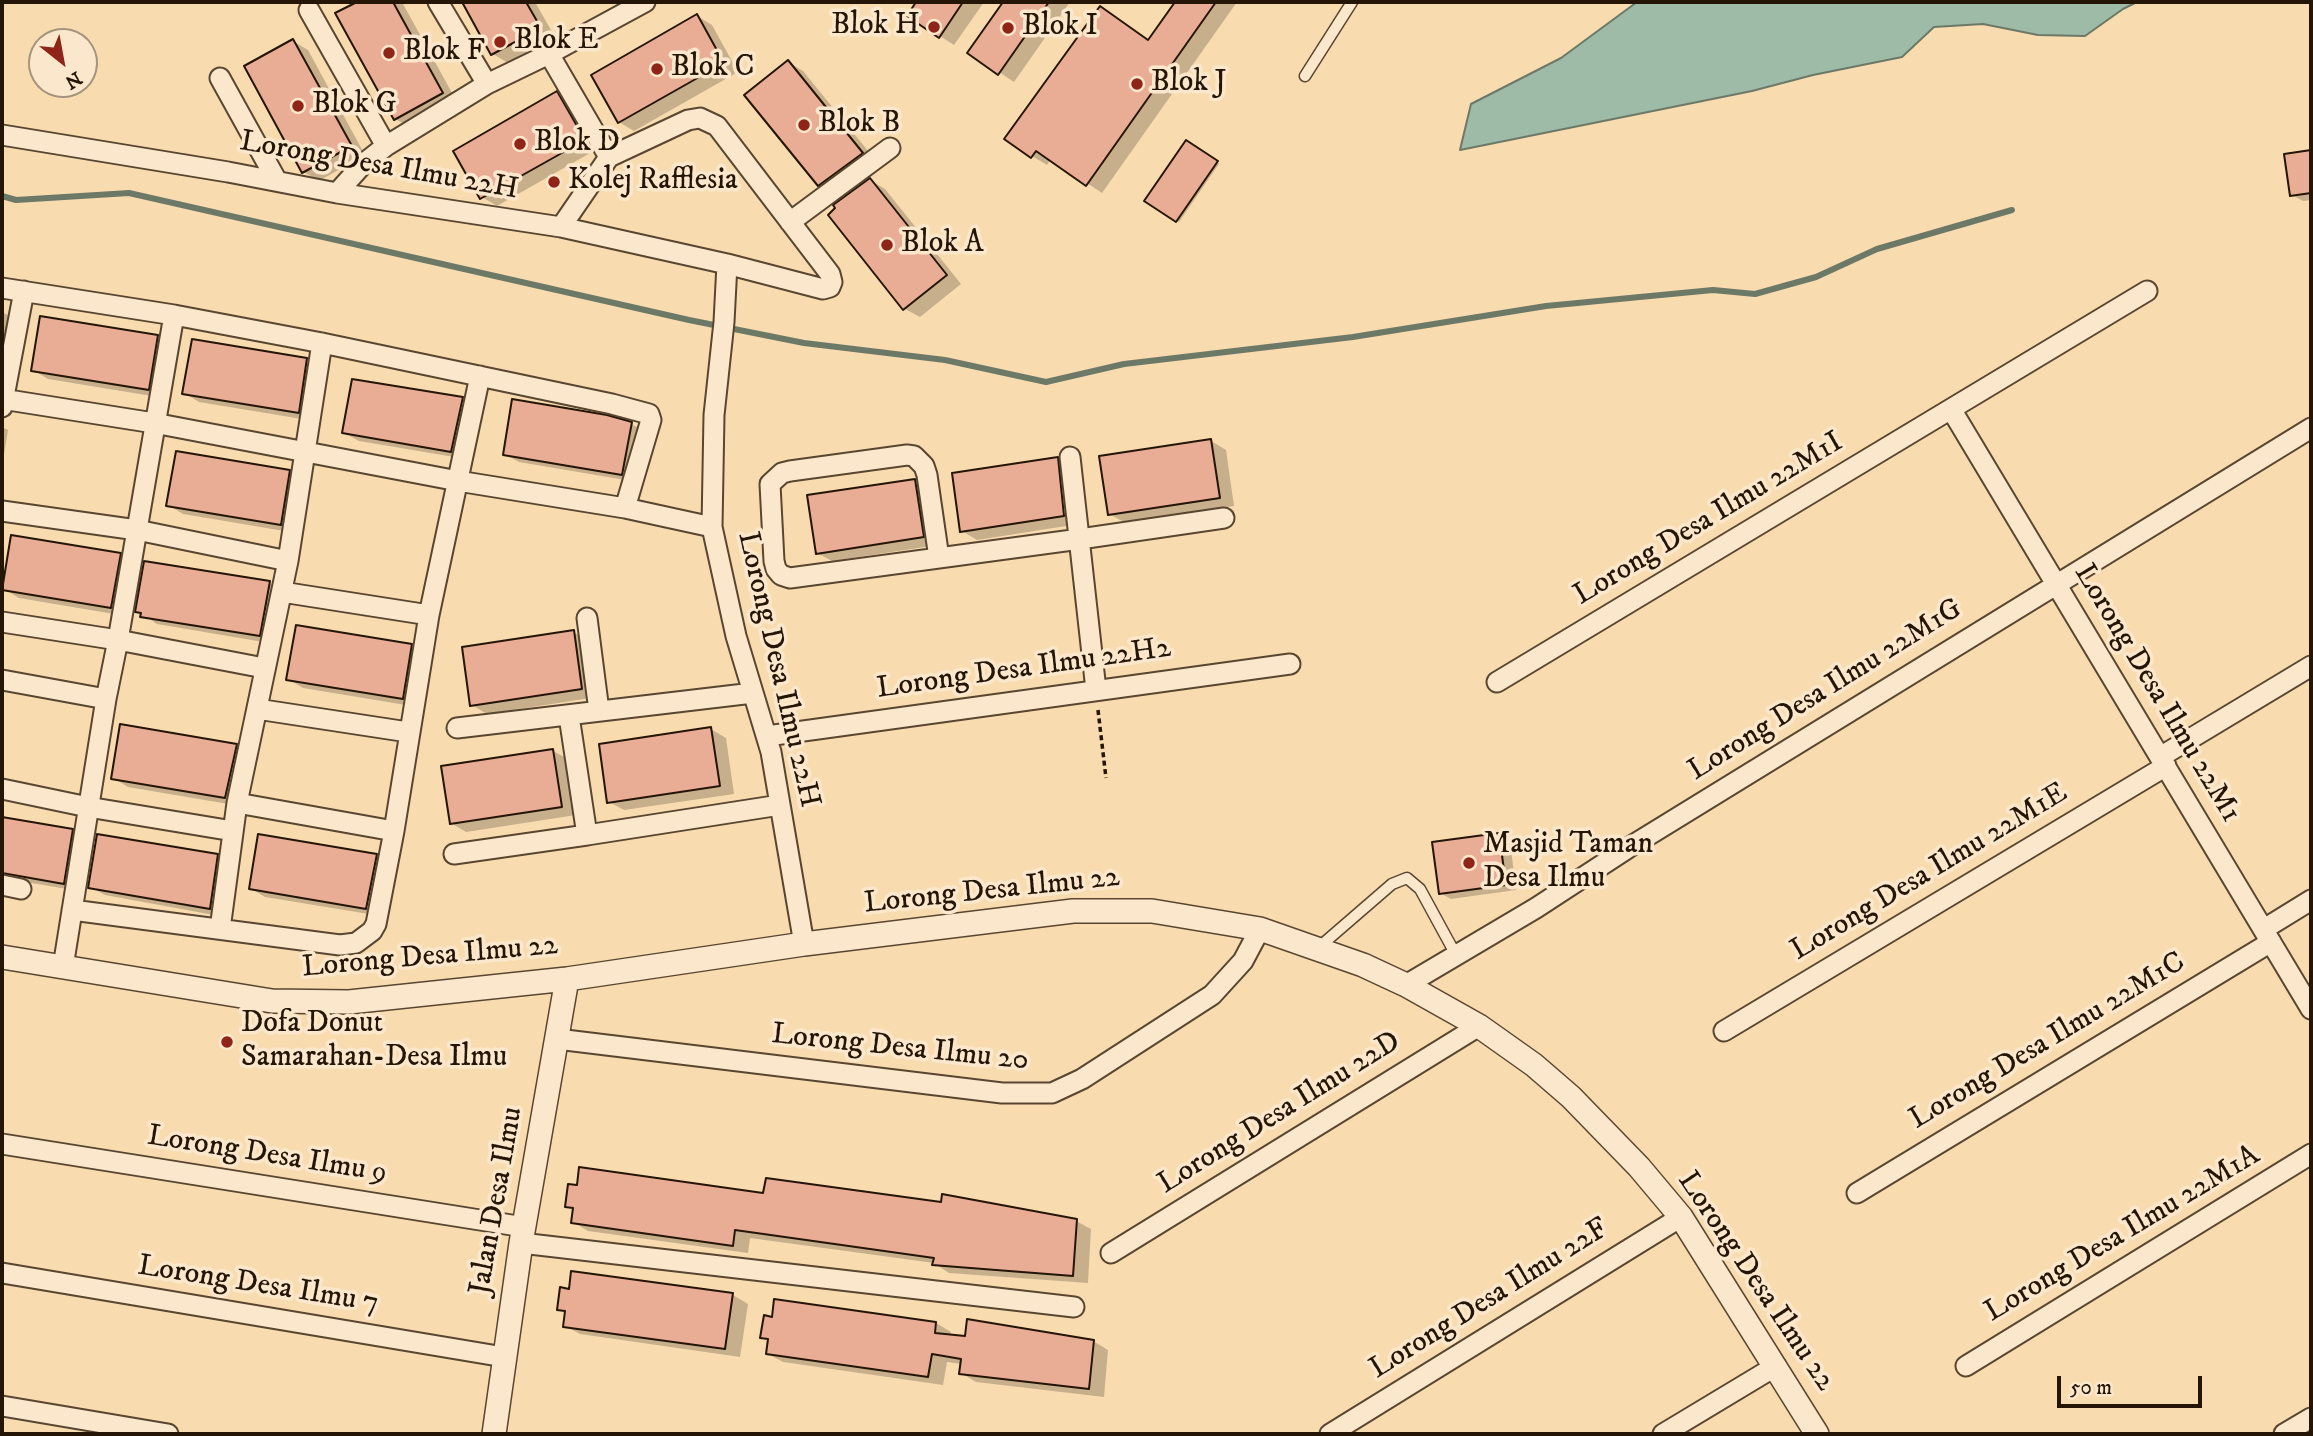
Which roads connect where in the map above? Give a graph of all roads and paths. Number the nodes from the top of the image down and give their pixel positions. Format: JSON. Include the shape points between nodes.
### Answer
{"nodes":[{"id":1,"x":438,"y":2,"type":"edge"},
{"id":2,"x":645,"y":2,"type":"edge"},
{"id":3,"x":1352,"y":2,"type":"edge"},
{"id":4,"x":309,"y":10,"type":"dead end"},
{"id":5,"x":549,"y":54,"type":"junction"},
{"id":6,"x":1305,"y":76,"type":"dead end"},
{"id":7,"x":220,"y":78,"type":"dead end"},
{"id":8,"x":487,"y":84,"type":"junction"},
{"id":9,"x":2,"y":135,"type":"edge"},
{"id":10,"x":386,"y":146,"type":"junction"},
{"id":11,"x":890,"y":148,"type":"dead end"},
{"id":12,"x":609,"y":157,"type":"junction"},
{"id":13,"x":277,"y":181,"type":"junction"},
{"id":14,"x":337,"y":193,"type":"junction"},
{"id":15,"x":790,"y":222,"type":"junction"},
{"id":16,"x":561,"y":227,"type":"junction"},
{"id":17,"x":727,"y":264,"type":"junction"},
{"id":18,"x":2,"y":288,"type":"edge"},
{"id":19,"x":24,"y":291,"type":"junction"},
{"id":20,"x":2147,"y":291,"type":"dead end"},
{"id":21,"x":174,"y":315,"type":"junction"},
{"id":22,"x":322,"y":343,"type":"junction"},
{"id":23,"x":480,"y":376,"type":"junction"},
{"id":24,"x":2,"y":402,"type":"edge"},
{"id":25,"x":1951,"y":409,"type":"junction"},
{"id":26,"x":155,"y":423,"type":"junction"},
{"id":27,"x":2311,"y":428,"type":"edge"},
{"id":28,"x":304,"y":451,"type":"junction"},
{"id":29,"x":1070,"y":457,"type":"dead end"},
{"id":30,"x":458,"y":481,"type":"junction"},
{"id":31,"x":625,"y":508,"type":"junction"},
{"id":32,"x":2,"y":511,"type":"edge"},
{"id":33,"x":1224,"y":518,"type":"dead end"},
{"id":34,"x":712,"y":527,"type":"junction"},
{"id":35,"x":137,"y":530,"type":"junction"},
{"id":36,"x":1080,"y":539,"type":"junction"},
{"id":37,"x":939,"y":558,"type":"junction"},
{"id":38,"x":288,"y":561,"type":"junction"},
{"id":39,"x":2056,"y":585,"type":"junction"},
{"id":40,"x":282,"y":592,"type":"junction"},
{"id":41,"x":429,"y":615,"type":"junction"},
{"id":42,"x":587,"y":618,"type":"dead end"},
{"id":43,"x":2,"y":622,"type":"edge"},
{"id":44,"x":118,"y":640,"type":"junction"},
{"id":45,"x":1290,"y":664,"type":"dead end"},
{"id":46,"x":2311,"y":666,"type":"edge"},
{"id":47,"x":264,"y":668,"type":"junction"},
{"id":48,"x":2,"y":680,"type":"edge"},
{"id":49,"x":1497,"y":682,"type":"dead end"},
{"id":50,"x":1096,"y":691,"type":"junction"},
{"id":51,"x":753,"y":692,"type":"junction"},
{"id":52,"x":106,"y":699,"type":"junction"},
{"id":53,"x":257,"y":709,"type":"junction"},
{"id":54,"x":598,"y":711,"type":"junction"},
{"id":55,"x":569,"y":716,"type":"junction"},
{"id":56,"x":457,"y":728,"type":"dead end"},
{"id":57,"x":408,"y":732,"type":"junction"},
{"id":58,"x":767,"y":736,"type":"junction"},
{"id":59,"x":2163,"y":762,"type":"junction"},
{"id":60,"x":1106,"y":778,"type":"dead end"},
{"id":61,"x":2,"y":789,"type":"edge"},
{"id":62,"x":237,"y":803,"type":"junction"},
{"id":63,"x":780,"y":805,"type":"junction"},
{"id":64,"x":88,"y":807,"type":"junction"},
{"id":65,"x":233,"y":831,"type":"junction"},
{"id":66,"x":394,"y":831,"type":"junction"},
{"id":67,"x":587,"y":835,"type":"junction"},
{"id":68,"x":454,"y":854,"type":"dead end"},
{"id":69,"x":2311,"y":900,"type":"edge"},
{"id":70,"x":72,"y":911,"type":"junction"},
{"id":71,"x":220,"y":929,"type":"junction"},
{"id":72,"x":1260,"y":929,"type":"junction"},
{"id":73,"x":2267,"y":935,"type":"junction"},
{"id":74,"x":804,"y":944,"type":"junction"},
{"id":75,"x":1318,"y":948,"type":"junction"},
{"id":76,"x":1456,"y":955,"type":"junction"},
{"id":77,"x":2,"y":957,"type":"edge"},
{"id":78,"x":63,"y":967,"type":"junction"},
{"id":79,"x":566,"y":979,"type":"junction"},
{"id":80,"x":1406,"y":985,"type":"junction"},
{"id":81,"x":2311,"y":1009,"type":"edge"},
{"id":82,"x":1479,"y":1026,"type":"junction"},
{"id":83,"x":1724,"y":1031,"type":"dead end"},
{"id":84,"x":558,"y":1039,"type":"junction"},
{"id":85,"x":2,"y":1144,"type":"edge"},
{"id":86,"x":2311,"y":1154,"type":"edge"},
{"id":87,"x":1857,"y":1193,"type":"dead end"},
{"id":88,"x":1681,"y":1217,"type":"junction"},
{"id":89,"x":523,"y":1235,"type":"junction"},
{"id":90,"x":1111,"y":1254,"type":"dead end"},
{"id":91,"x":2,"y":1273,"type":"edge"},
{"id":92,"x":1074,"y":1307,"type":"dead end"},
{"id":93,"x":504,"y":1357,"type":"junction"},
{"id":94,"x":1776,"y":1366,"type":"junction"},
{"id":95,"x":1966,"y":1366,"type":"dead end"},
{"id":96,"x":2,"y":1406,"type":"edge"},
{"id":97,"x":2311,"y":1418,"type":"edge"},
{"id":98,"x":168,"y":1434,"type":"edge"},
{"id":99,"x":495,"y":1434,"type":"edge"},
{"id":100,"x":1330,"y":1434,"type":"edge"},
{"id":101,"x":1663,"y":1434,"type":"edge"},
{"id":102,"x":1817,"y":1434,"type":"edge"},
{"id":103,"x":2284,"y":1434,"type":"edge"}],
"edges":[{"from":1,"to":8,"type":"street"},
{"from":2,"to":5,"type":"street"},
{"from":3,"to":6,"type":"lane"},
{"from":4,"to":10,"type":"street"},
{"from":5,"to":8,"type":"street"},
{"from":5,"to":12,"type":"street"},
{"from":7,"to":13,"type":"street"},
{"from":8,"to":10,"type":"street"},
{"from":9,"to":13,"type":"street","name":"Lorong Desa Ilmu 22H"},
{"from":10,"to":14,"type":"street"},
{"from":11,"to":15,"type":"street"},
{"from":12,"to":15,"type":"street","via":[[688,120],[706,120],[718,126]]},
{"from":12,"to":16,"type":"street"},
{"from":13,"to":14,"type":"street","name":"Lorong Desa Ilmu 22H"},
{"from":14,"to":16,"type":"street","name":"Lorong Desa Ilmu 22H"},
{"from":15,"to":17,"type":"street","via":[[832,279],[826,289]]},
{"from":16,"to":17,"type":"street","name":"Lorong Desa Ilmu 22H"},
{"from":17,"to":34,"type":"street","name":"Lorong Desa Ilmu 22H","via":[[716,380]]},
{"from":18,"to":19,"type":"street"},
{"from":19,"to":21,"type":"street"},
{"from":19,"to":24,"type":"street"},
{"from":20,"to":25,"type":"street","name":"Lorong Desa Ilmu 22M1I"},
{"from":21,"to":22,"type":"street"},
{"from":21,"to":26,"type":"street"},
{"from":22,"to":23,"type":"street"},
{"from":22,"to":28,"type":"street"},
{"from":23,"to":30,"type":"street"},
{"from":23,"to":31,"type":"street","via":[[650,415]]},
{"from":24,"to":26,"type":"street"},
{"from":25,"to":39,"type":"street","name":"Lorong Desa Ilmu 22M1"},
{"from":25,"to":49,"type":"street","name":"Lorong Desa Ilmu 22M1I"},
{"from":26,"to":28,"type":"street"},
{"from":26,"to":35,"type":"street"},
{"from":27,"to":39,"type":"street","name":"Lorong Desa Ilmu 22M1G"},
{"from":28,"to":30,"type":"street"},
{"from":28,"to":38,"type":"street"},
{"from":29,"to":36,"type":"street"},
{"from":30,"to":31,"type":"street"},
{"from":30,"to":41,"type":"street"},
{"from":31,"to":34,"type":"street"},
{"from":32,"to":35,"type":"street"},
{"from":33,"to":36,"type":"street"},
{"from":34,"to":51,"type":"street","name":"Lorong Desa Ilmu 22H","via":[[728,607]]},
{"from":35,"to":38,"type":"street"},
{"from":35,"to":44,"type":"street"},
{"from":36,"to":37,"type":"street"},
{"from":36,"to":50,"type":"street"},
{"from":37,"to":37,"type":"street","via":[[786,578],[774,561],[770,484],[790,471],[914,456],[927,475]]},
{"from":38,"to":40,"type":"street"},
{"from":39,"to":59,"type":"street","name":"Lorong Desa Ilmu 22M1"},
{"from":39,"to":76,"type":"street","name":"Lorong Desa Ilmu 22M1G"},
{"from":40,"to":41,"type":"street"},
{"from":40,"to":47,"type":"street"},
{"from":41,"to":57,"type":"street"},
{"from":42,"to":54,"type":"street"},
{"from":43,"to":44,"type":"street"},
{"from":44,"to":47,"type":"street"},
{"from":44,"to":52,"type":"street"},
{"from":45,"to":50,"type":"street","name":"Lorong Desa Ilmu 22H2"},
{"from":46,"to":59,"type":"street","name":"Lorong Desa Ilmu 22M1E"},
{"from":47,"to":53,"type":"street"},
{"from":48,"to":52,"type":"street"},
{"from":50,"to":58,"type":"street","name":"Lorong Desa Ilmu 22H2"},
{"from":50,"to":60,"type":"path"},
{"from":51,"to":54,"type":"street"},
{"from":51,"to":58,"type":"street","name":"Lorong Desa Ilmu 22H"},
{"from":52,"to":64,"type":"street"},
{"from":53,"to":57,"type":"street"},
{"from":53,"to":62,"type":"street"},
{"from":54,"to":55,"type":"street"},
{"from":55,"to":56,"type":"street"},
{"from":55,"to":67,"type":"street"},
{"from":57,"to":66,"type":"street"},
{"from":58,"to":63,"type":"street","name":"Lorong Desa Ilmu 22H"},
{"from":59,"to":73,"type":"street","name":"Lorong Desa Ilmu 22M1"},
{"from":59,"to":83,"type":"street","name":"Lorong Desa Ilmu 22M1E"},
{"from":61,"to":64,"type":"street"},
{"from":62,"to":65,"type":"street"},
{"from":62,"to":66,"type":"street"},
{"from":63,"to":67,"type":"street"},
{"from":63,"to":74,"type":"street","name":"Lorong Desa Ilmu 22H"},
{"from":64,"to":65,"type":"street"},
{"from":64,"to":70,"type":"street"},
{"from":65,"to":71,"type":"street"},
{"from":66,"to":71,"type":"street","via":[[376,924],[356,943],[340,946]]},
{"from":67,"to":68,"type":"street"},
{"from":69,"to":73,"type":"street","name":"Lorong Desa Ilmu 22M1C"},
{"from":70,"to":71,"type":"street"},
{"from":70,"to":78,"type":"street"},
{"from":72,"to":74,"type":"street","name":"Lorong Desa Ilmu 22","via":[[1171,912],[1112,909]]},
{"from":72,"to":75,"type":"street","name":"Lorong Desa Ilmu 22"},
{"from":72,"to":84,"type":"street","name":"Lorong Desa Ilmu 20","via":[[1243,961],[1212,995],[1082,1079],[1052,1093],[1002,1093]]},
{"from":73,"to":81,"type":"street","name":"Lorong Desa Ilmu 22M1"},
{"from":73,"to":87,"type":"street","name":"Lorong Desa Ilmu 22M1C"},
{"from":74,"to":79,"type":"street","name":"Lorong Desa Ilmu 22"},
{"from":75,"to":76,"type":"lane","via":[[1392,884],[1407,878],[1420,889]]},
{"from":75,"to":80,"type":"street","name":"Lorong Desa Ilmu 22"},
{"from":76,"to":80,"type":"street","name":"Lorong Desa Ilmu 22M1G"},
{"from":77,"to":78,"type":"street","name":"Lorong Desa Ilmu 22"},
{"from":78,"to":79,"type":"street","name":"Lorong Desa Ilmu 22","via":[[284,1001],[349,1002]]},
{"from":79,"to":84,"type":"street","name":"Jalan Desa Ilmu"},
{"from":80,"to":82,"type":"street","name":"Lorong Desa Ilmu 22"},
{"from":82,"to":88,"type":"street","name":"Lorong Desa Ilmu 22","via":[[1571,1097]]},
{"from":82,"to":90,"type":"street","name":"Lorong Desa Ilmu 22D"},
{"from":84,"to":89,"type":"street","name":"Jalan Desa Ilmu"},
{"from":85,"to":89,"type":"street","name":"Lorong Desa Ilmu 9"},
{"from":86,"to":95,"type":"street","name":"Lorong Desa Ilmu 22M1A"},
{"from":88,"to":94,"type":"street","name":"Lorong Desa Ilmu 22"},
{"from":88,"to":100,"type":"street","name":"Lorong Desa Ilmu 22F"},
{"from":89,"to":92,"type":"street","name":"Lorong Desa Ilmu 9"},
{"from":89,"to":93,"type":"street","name":"Jalan Desa Ilmu"},
{"from":91,"to":93,"type":"street","name":"Lorong Desa Ilmu 7"},
{"from":93,"to":99,"type":"street","name":"Jalan Desa Ilmu"},
{"from":94,"to":101,"type":"street"},
{"from":94,"to":102,"type":"street","name":"Lorong Desa Ilmu 22"},
{"from":96,"to":98,"type":"street"},
{"from":97,"to":103,"type":"street"}]}
